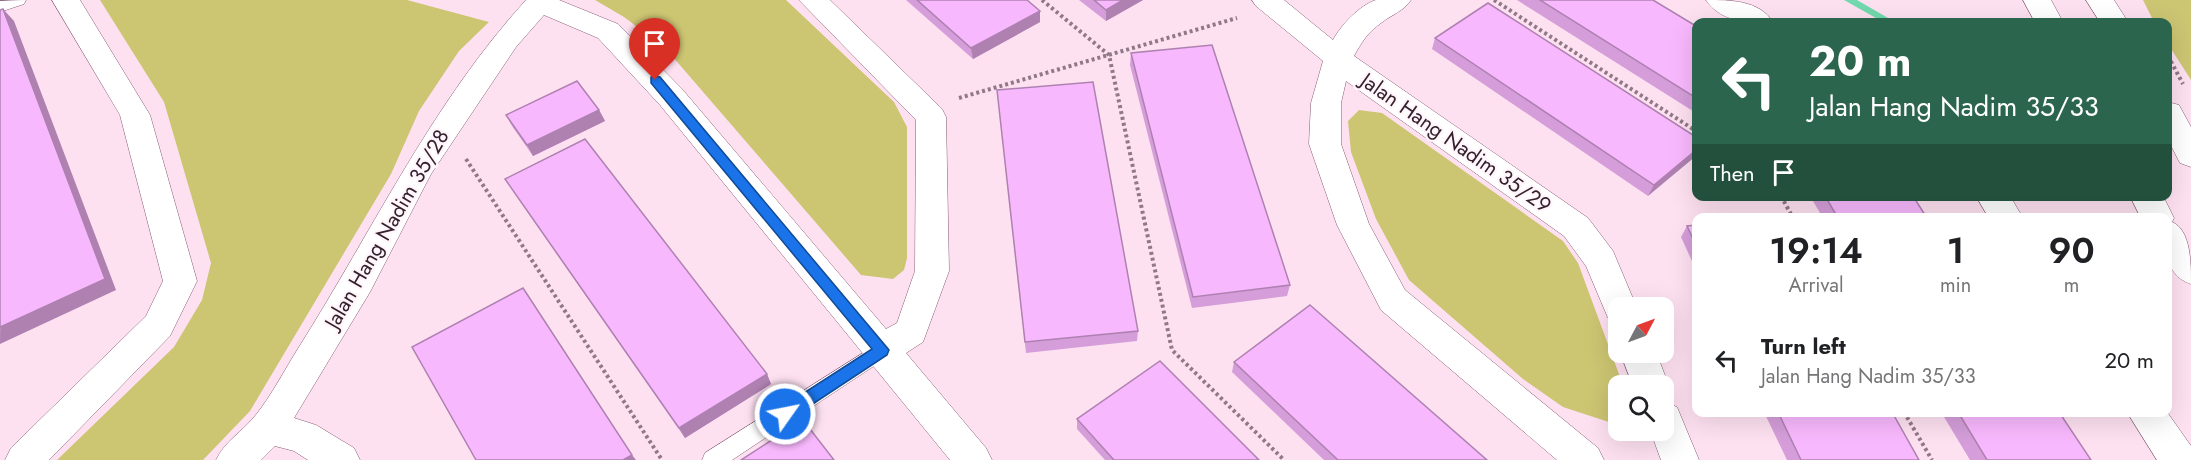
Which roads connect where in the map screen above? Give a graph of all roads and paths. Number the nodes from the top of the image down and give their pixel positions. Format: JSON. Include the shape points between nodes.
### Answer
{"nodes":[{"id":1,"x":18,"y":0,"type":"edge"},
{"id":2,"x":66,"y":0,"type":"edge"},
{"id":3,"x":813,"y":0,"type":"edge"},
{"id":4,"x":1042,"y":0,"type":"edge"},
{"id":5,"x":1397,"y":0,"type":"edge"},
{"id":6,"x":1494,"y":0,"type":"edge"},
{"id":7,"x":1720,"y":0,"type":"edge"},
{"id":8,"x":2037,"y":0,"type":"edge"},
{"id":9,"x":2100,"y":0,"type":"edge"},
{"id":10,"x":541,"y":2,"type":"edge"},
{"id":11,"x":0,"y":7,"type":"edge"},
{"id":12,"x":1254,"y":8,"type":"edge"},
{"id":13,"x":1752,"y":18,"type":"edge"},
{"id":14,"x":2047,"y":18,"type":"edge"},
{"id":15,"x":2111,"y":18,"type":"edge"},
{"id":16,"x":1109,"y":55,"type":"junction"},
{"id":17,"x":1338,"y":58,"type":"junction"},
{"id":18,"x":2172,"y":76,"type":"edge"},
{"id":19,"x":958,"y":98,"type":"dead end"},
{"id":20,"x":2177,"y":102,"type":"edge"},
{"id":21,"x":1692,"y":128,"type":"edge"},
{"id":22,"x":463,"y":153,"type":"dead end"},
{"id":23,"x":2191,"y":155,"type":"edge"},
{"id":24,"x":2172,"y":240,"type":"edge"},
{"id":25,"x":2191,"y":270,"type":"edge"},
{"id":26,"x":1616,"y":297,"type":"edge"},
{"id":27,"x":882,"y":350,"type":"junction"},
{"id":28,"x":1907,"y":417,"type":"edge"},
{"id":29,"x":2149,"y":417,"type":"edge"},
{"id":30,"x":268,"y":428,"type":"junction"},
{"id":31,"x":1673,"y":441,"type":"edge"},
{"id":32,"x":24,"y":460,"type":"edge"},
{"id":33,"x":235,"y":460,"type":"edge"},
{"id":34,"x":341,"y":460,"type":"edge"},
{"id":35,"x":662,"y":460,"type":"edge"},
{"id":36,"x":713,"y":460,"type":"edge"},
{"id":37,"x":973,"y":460,"type":"edge"},
{"id":38,"x":1284,"y":460,"type":"edge"},
{"id":39,"x":1585,"y":460,"type":"edge"},
{"id":40,"x":1680,"y":460,"type":"edge"},
{"id":41,"x":1932,"y":460,"type":"edge"},
{"id":42,"x":2179,"y":460,"type":"edge"}],
"edges":[{"from":1,"to":11,"type":"lane"},
{"from":2,"to":32,"type":"street","via":[[135,115],[180,281],[158,327]]},
{"from":3,"to":27,"type":"street","via":[[931,117],[932,271],[911,332]]},
{"from":4,"to":16,"type":"path"},
{"from":5,"to":17,"type":"street","via":[[1369,17],[1350,35]]},
{"from":6,"to":21,"type":"path"},
{"from":7,"to":13,"type":"street"},
{"from":8,"to":14,"type":"street"},
{"from":9,"to":15,"type":"street"},
{"from":10,"to":27,"type":"street","via":[[608,31],[671,97]]},
{"from":10,"to":30,"type":"street","name":"Jalan Hang Nadim 35/28","via":[[506,40],[419,168],[358,282]]},
{"from":12,"to":16,"type":"path"},
{"from":12,"to":17,"type":"street","name":"Jalan Hang Nadim 35/29"},
{"from":16,"to":19,"type":"path"},
{"from":16,"to":38,"type":"path","via":[[1172,350]]},
{"from":17,"to":26,"type":"street","name":"Jalan Hang Nadim 35/29","via":[[1576,227],[1601,260]]},
{"from":17,"to":39,"type":"street","via":[[1326,103],[1325,144],[1353,225],[1393,300]]},
{"from":18,"to":20,"type":"path"},
{"from":20,"to":23,"type":"street"},
{"from":22,"to":35,"type":"path"},
{"from":24,"to":25,"type":"street"},
{"from":27,"to":36,"type":"lane"},
{"from":27,"to":37,"type":"street"},
{"from":28,"to":41,"type":"path"},
{"from":29,"to":42,"type":"street"},
{"from":30,"to":33,"type":"street","name":"Jalan Hang Nadim 35/28"},
{"from":30,"to":34,"type":"street","via":[[303,437]]},
{"from":31,"to":40,"type":"street"}]}
